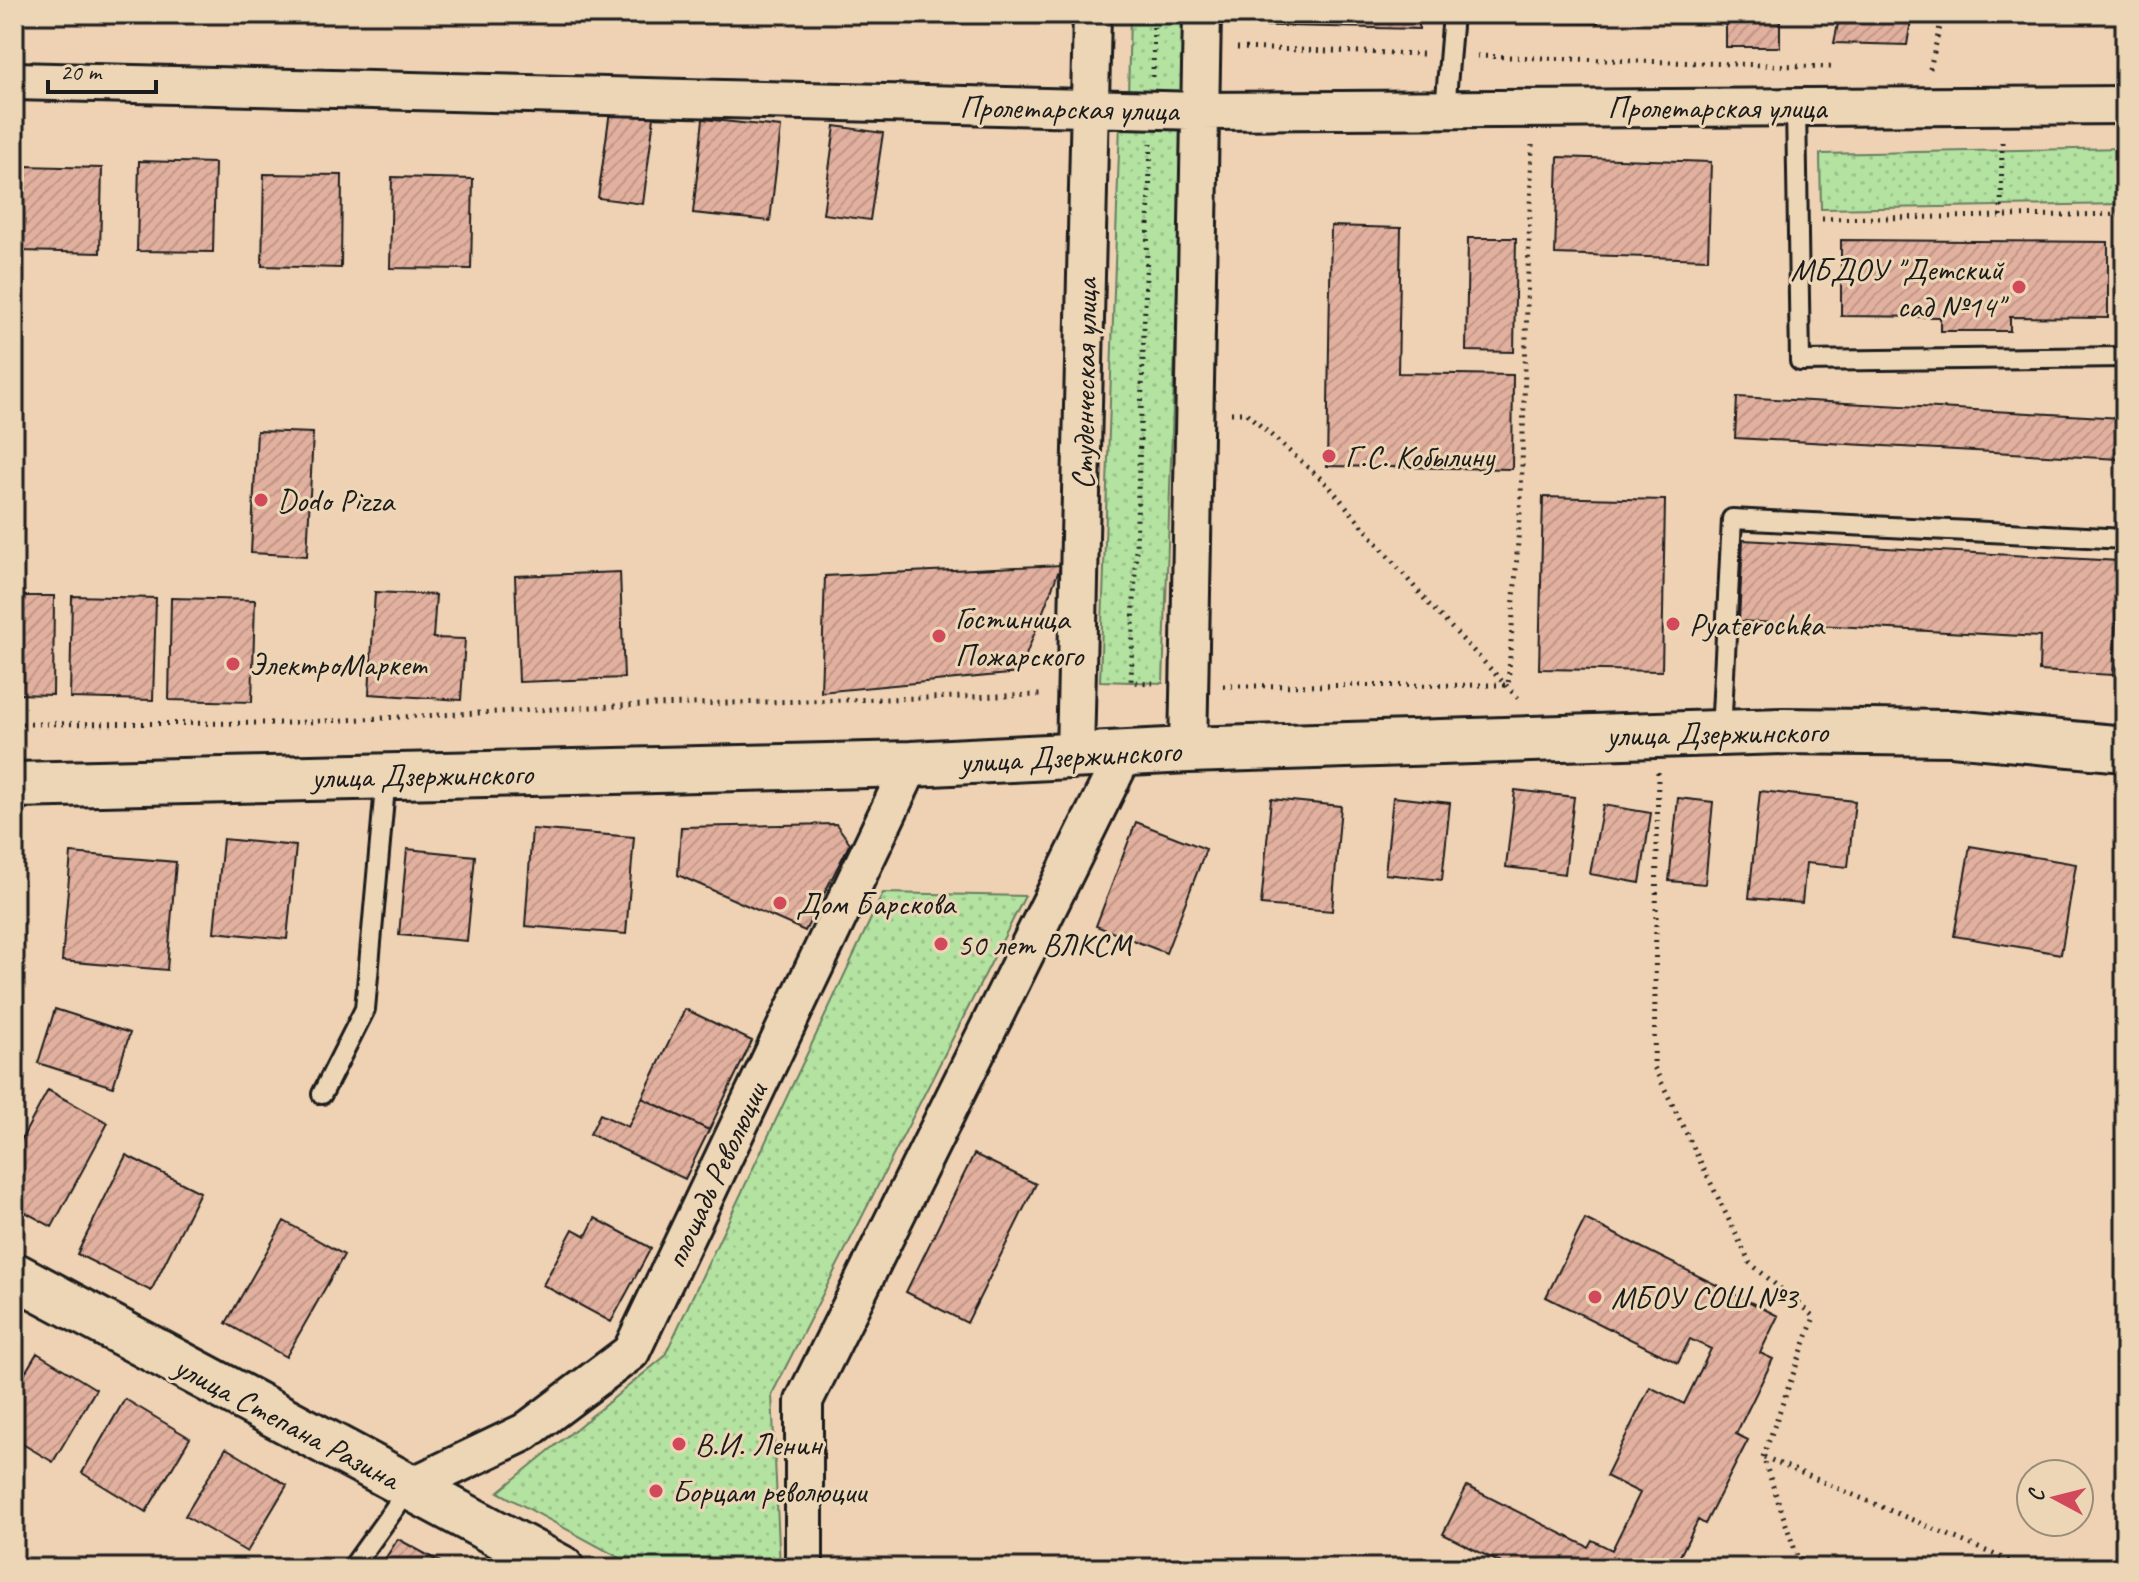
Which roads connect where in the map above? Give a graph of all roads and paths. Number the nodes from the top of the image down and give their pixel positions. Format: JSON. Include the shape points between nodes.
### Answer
{"nodes":[{"id":1,"x":1092,"y":14,"type":"edge"},
{"id":2,"x":1154,"y":14,"type":"edge"},
{"id":3,"x":1202,"y":14,"type":"edge"},
{"id":4,"x":1453,"y":14,"type":"edge"},
{"id":5,"x":1943,"y":14,"type":"edge"},
{"id":6,"x":1231,"y":47,"type":"dead end"},
{"id":7,"x":1450,"y":55,"type":"junction"},
{"id":8,"x":1844,"y":67,"type":"dead end"},
{"id":9,"x":1916,"y":68,"type":"dead end"},
{"id":10,"x":1930,"y":69,"type":"junction"},
{"id":11,"x":1945,"y":69,"type":"dead end"},
{"id":12,"x":14,"y":81,"type":"edge"},
{"id":13,"x":2125,"y":105,"type":"edge"},
{"id":14,"x":1796,"y":107,"type":"junction"},
{"id":15,"x":1090,"y":109,"type":"junction"},
{"id":16,"x":1533,"y":109,"type":"junction"},
{"id":17,"x":1445,"y":110,"type":"junction"},
{"id":18,"x":1152,"y":111,"type":"junction"},
{"id":19,"x":1200,"y":111,"type":"junction"},
{"id":20,"x":2125,"y":214,"type":"edge"},
{"id":21,"x":1797,"y":219,"type":"junction"},
{"id":22,"x":2125,"y":357,"type":"edge"},
{"id":23,"x":1221,"y":413,"type":"dead end"},
{"id":24,"x":2125,"y":539,"type":"edge"},
{"id":25,"x":1131,"y":682,"type":"dead end"},
{"id":26,"x":1216,"y":685,"type":"dead end"},
{"id":27,"x":1508,"y":685,"type":"junction"},
{"id":28,"x":1077,"y":693,"type":"junction"},
{"id":29,"x":14,"y":724,"type":"edge"},
{"id":30,"x":1721,"y":733,"type":"junction"},
{"id":31,"x":1659,"y":734,"type":"junction"},
{"id":32,"x":1547,"y":738,"type":"junction"},
{"id":33,"x":2125,"y":749,"type":"edge"},
{"id":34,"x":1188,"y":750,"type":"junction"},
{"id":35,"x":1125,"y":752,"type":"junction"},
{"id":36,"x":1075,"y":755,"type":"junction"},
{"id":37,"x":911,"y":764,"type":"junction"},
{"id":38,"x":386,"y":776,"type":"junction"},
{"id":39,"x":14,"y":785,"type":"edge"},
{"id":40,"x":322,"y":1094,"type":"dead end"},
{"id":41,"x":14,"y":1275,"type":"edge"},
{"id":42,"x":1763,"y":1457,"type":"junction"},
{"id":43,"x":410,"y":1487,"type":"junction"},
{"id":44,"x":352,"y":1568,"type":"edge"},
{"id":45,"x":561,"y":1568,"type":"edge"},
{"id":46,"x":804,"y":1568,"type":"edge"},
{"id":47,"x":1801,"y":1568,"type":"edge"},
{"id":48,"x":2026,"y":1568,"type":"edge"}],
"edges":[{"from":1,"to":15,"type":"street","name":"Студенческая улица"},
{"from":2,"to":18,"type":"path"},
{"from":3,"to":19,"type":"street"},
{"from":4,"to":7,"type":"lane"},
{"from":5,"to":10,"type":"path"},
{"from":6,"to":7,"type":"path"},
{"from":7,"to":8,"type":"path"},
{"from":7,"to":17,"type":"lane"},
{"from":9,"to":10,"type":"path"},
{"from":10,"to":11,"type":"path"},
{"from":12,"to":15,"type":"street","name":"Пролетарская улица"},
{"from":13,"to":14,"type":"street","name":"Пролетарская улица"},
{"from":14,"to":16,"type":"street","name":"Пролетарская улица"},
{"from":14,"to":21,"type":"lane"},
{"from":15,"to":18,"type":"street","name":"Пролетарская улица"},
{"from":15,"to":28,"type":"street","name":"Студенческая улица"},
{"from":16,"to":17,"type":"street","name":"Пролетарская улица"},
{"from":16,"to":27,"type":"path","via":[[1521,497]]},
{"from":17,"to":19,"type":"street","name":"Пролетарская улица"},
{"from":18,"to":19,"type":"street","name":"Пролетарская улица"},
{"from":18,"to":25,"type":"path"},
{"from":19,"to":34,"type":"street"},
{"from":20,"to":21,"type":"path"},
{"from":21,"to":22,"type":"lane","via":[[1800,361]]},
{"from":23,"to":27,"type":"path","via":[[1246,413],[1328,485],[1428,603]]},
{"from":24,"to":30,"type":"lane","via":[[1732,519]]},
{"from":26,"to":27,"type":"path"},
{"from":27,"to":32,"type":"path"},
{"from":28,"to":29,"type":"path","via":[[613,706],[286,723]]},
{"from":28,"to":36,"type":"street","name":"Студенческая улица"},
{"from":30,"to":31,"type":"main road","name":"улица Дзержинского"},
{"from":30,"to":33,"type":"main road","name":"улица Дзержинского","via":[[1938,733]]},
{"from":31,"to":32,"type":"main road","name":"улица Дзержинского"},
{"from":31,"to":42,"type":"path","via":[[1654,1067],[1750,1263],[1814,1317]]},
{"from":32,"to":34,"type":"main road","name":"улица Дзержинского"},
{"from":34,"to":35,"type":"main road","name":"улица Дзержинского"},
{"from":35,"to":36,"type":"main road","name":"улица Дзержинского"},
{"from":35,"to":46,"type":"street","via":[[804,1401]]},
{"from":36,"to":37,"type":"main road","name":"улица Дзержинского"},
{"from":37,"to":38,"type":"main road","name":"улица Дзержинского"},
{"from":37,"to":43,"type":"street","name":"площадь Революции","via":[[631,1352],[525,1432]]},
{"from":38,"to":39,"type":"main road","name":"улица Дзержинского"},
{"from":38,"to":40,"type":"lane","via":[[365,1009]]},
{"from":41,"to":43,"type":"main road","name":"улица Степана Разина"},
{"from":42,"to":47,"type":"path"},
{"from":42,"to":48,"type":"path"},
{"from":43,"to":44,"type":"lane"},
{"from":43,"to":45,"type":"main road","name":"улица Степана Разина"}]}
